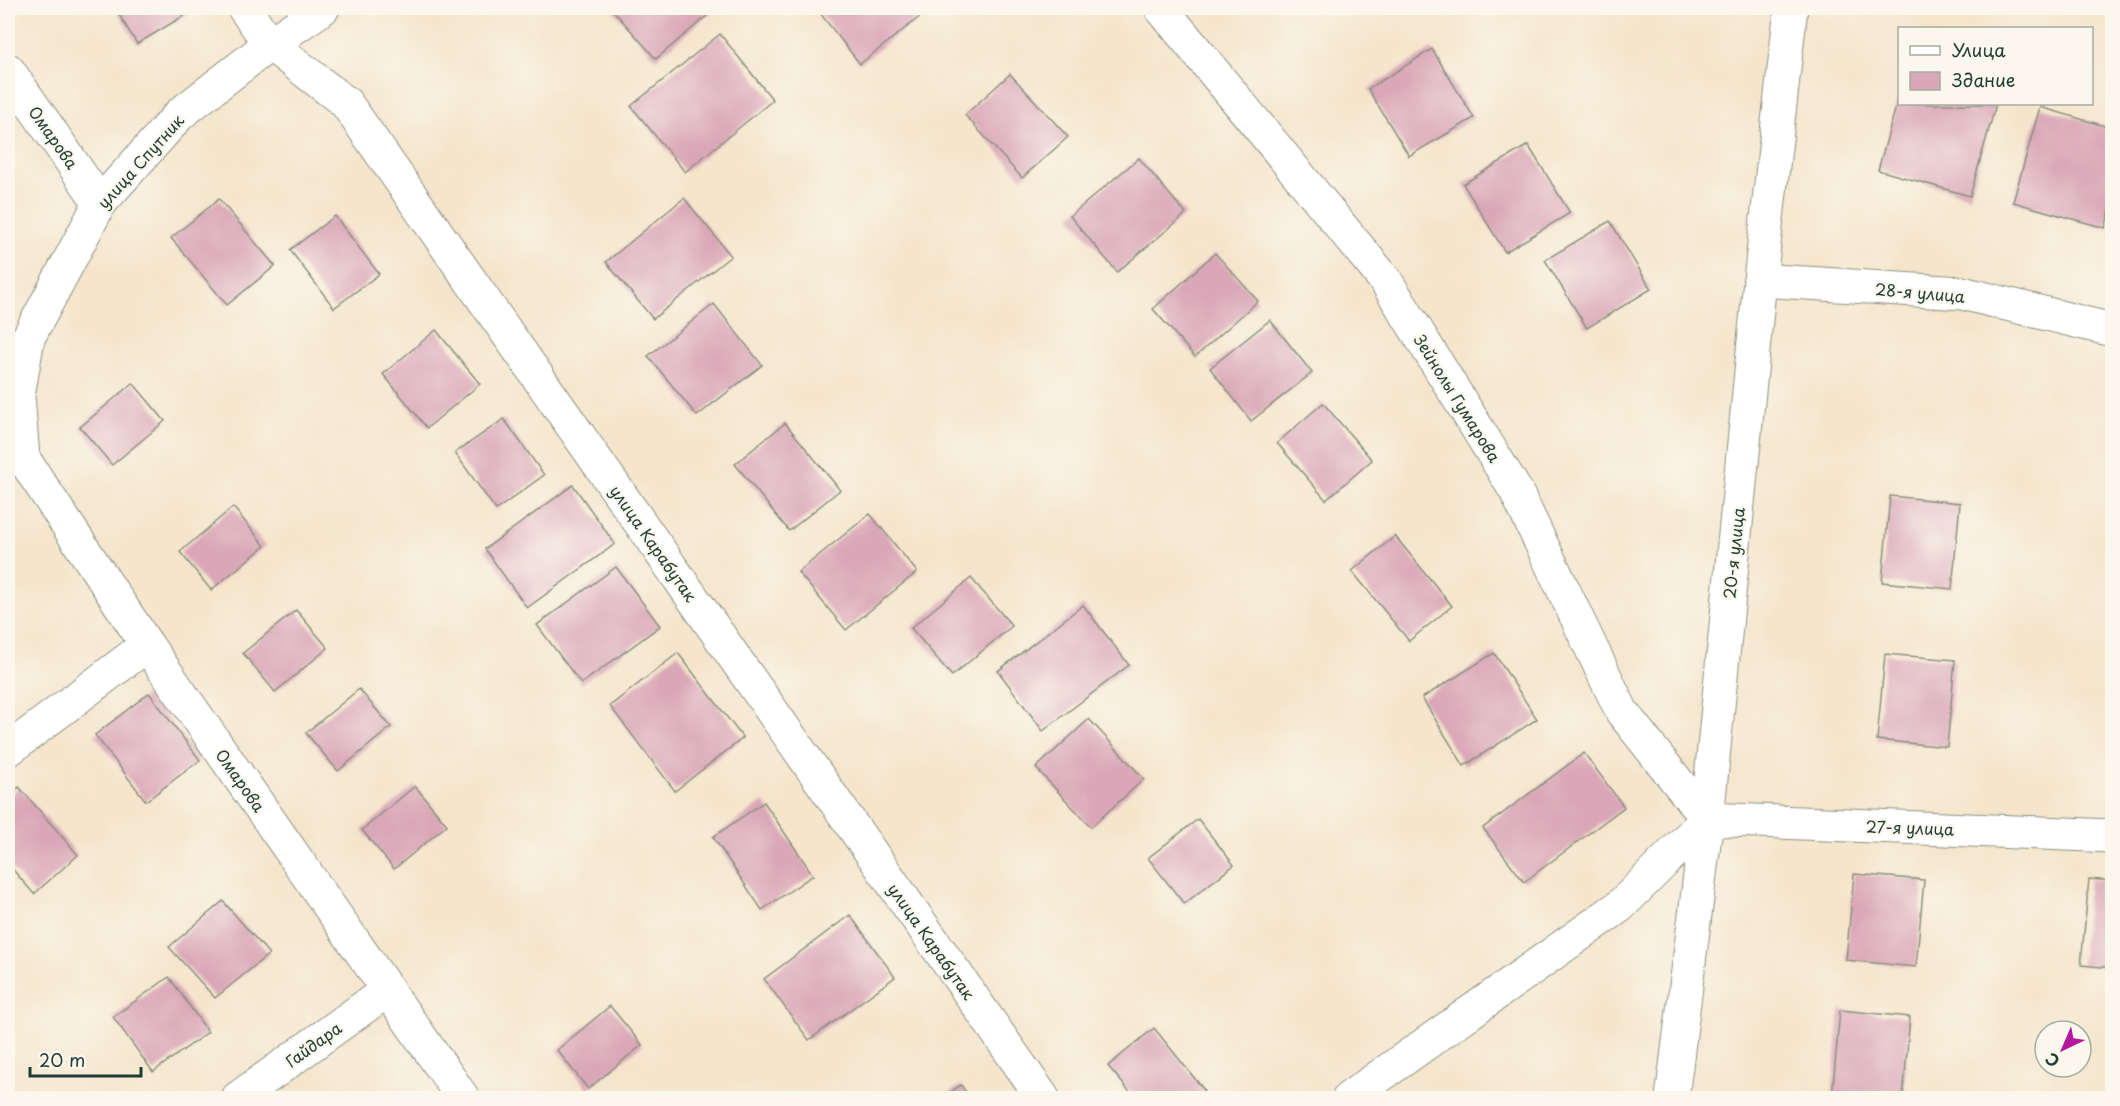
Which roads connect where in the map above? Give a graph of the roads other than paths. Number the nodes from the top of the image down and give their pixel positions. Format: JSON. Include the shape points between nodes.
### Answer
{"nodes":[{"id":1,"x":244,"y":8,"type":"edge"},
{"id":2,"x":323,"y":8,"type":"edge"},
{"id":3,"x":1161,"y":8,"type":"edge"},
{"id":4,"x":1791,"y":8,"type":"edge"},
{"id":5,"x":270,"y":44,"type":"junction"},
{"id":6,"x":8,"y":70,"type":"edge"},
{"id":7,"x":100,"y":203,"type":"junction"},
{"id":8,"x":1760,"y":280,"type":"junction"},
{"id":9,"x":2112,"y":330,"type":"edge"},
{"id":10,"x":18,"y":332,"type":"edge"},
{"id":11,"x":15,"y":462,"type":"edge"},
{"id":12,"x":147,"y":645,"type":"junction"},
{"id":13,"x":8,"y":750,"type":"edge"},
{"id":14,"x":1707,"y":819,"type":"junction"},
{"id":15,"x":2112,"y":836,"type":"edge"},
{"id":16,"x":388,"y":990,"type":"junction"},
{"id":17,"x":238,"y":1098,"type":"edge"},
{"id":18,"x":463,"y":1098,"type":"edge"},
{"id":19,"x":1042,"y":1098,"type":"edge"},
{"id":20,"x":1349,"y":1098,"type":"edge"},
{"id":21,"x":1672,"y":1098,"type":"edge"}],
"edges":[{"from":1,"to":5,"type":"street","name":"улица Карабутак"},
{"from":2,"to":5,"type":"street","name":"улица Спутник"},
{"from":3,"to":14,"type":"street","name":"Зейнолы Гумарова","via":[[1386,281],[1516,491],[1622,712]]},
{"from":4,"to":8,"type":"street","name":"20-я улица"},
{"from":5,"to":7,"type":"street","name":"улица Спутник","via":[[180,114]]},
{"from":5,"to":19,"type":"street","name":"улица Карабутак","via":[[346,103]]},
{"from":6,"to":7,"type":"street","name":"Омарова"},
{"from":7,"to":10,"type":"street","name":"улица Спутник"},
{"from":8,"to":9,"type":"street","name":"28-я улица","via":[[1962,293]]},
{"from":8,"to":14,"type":"street","name":"20-я улица"},
{"from":10,"to":11,"type":"street","name":"улица Спутник"},
{"from":11,"to":12,"type":"street","name":"Омарова"},
{"from":12,"to":13,"type":"street"},
{"from":12,"to":16,"type":"street","name":"Омарова"},
{"from":14,"to":15,"type":"street","name":"27-я улица"},
{"from":14,"to":20,"type":"street","via":[[1620,906]]},
{"from":14,"to":21,"type":"street","name":"20-я улица"},
{"from":16,"to":17,"type":"street","name":"Гайдара"},
{"from":16,"to":18,"type":"street","name":"Омарова"}]}
